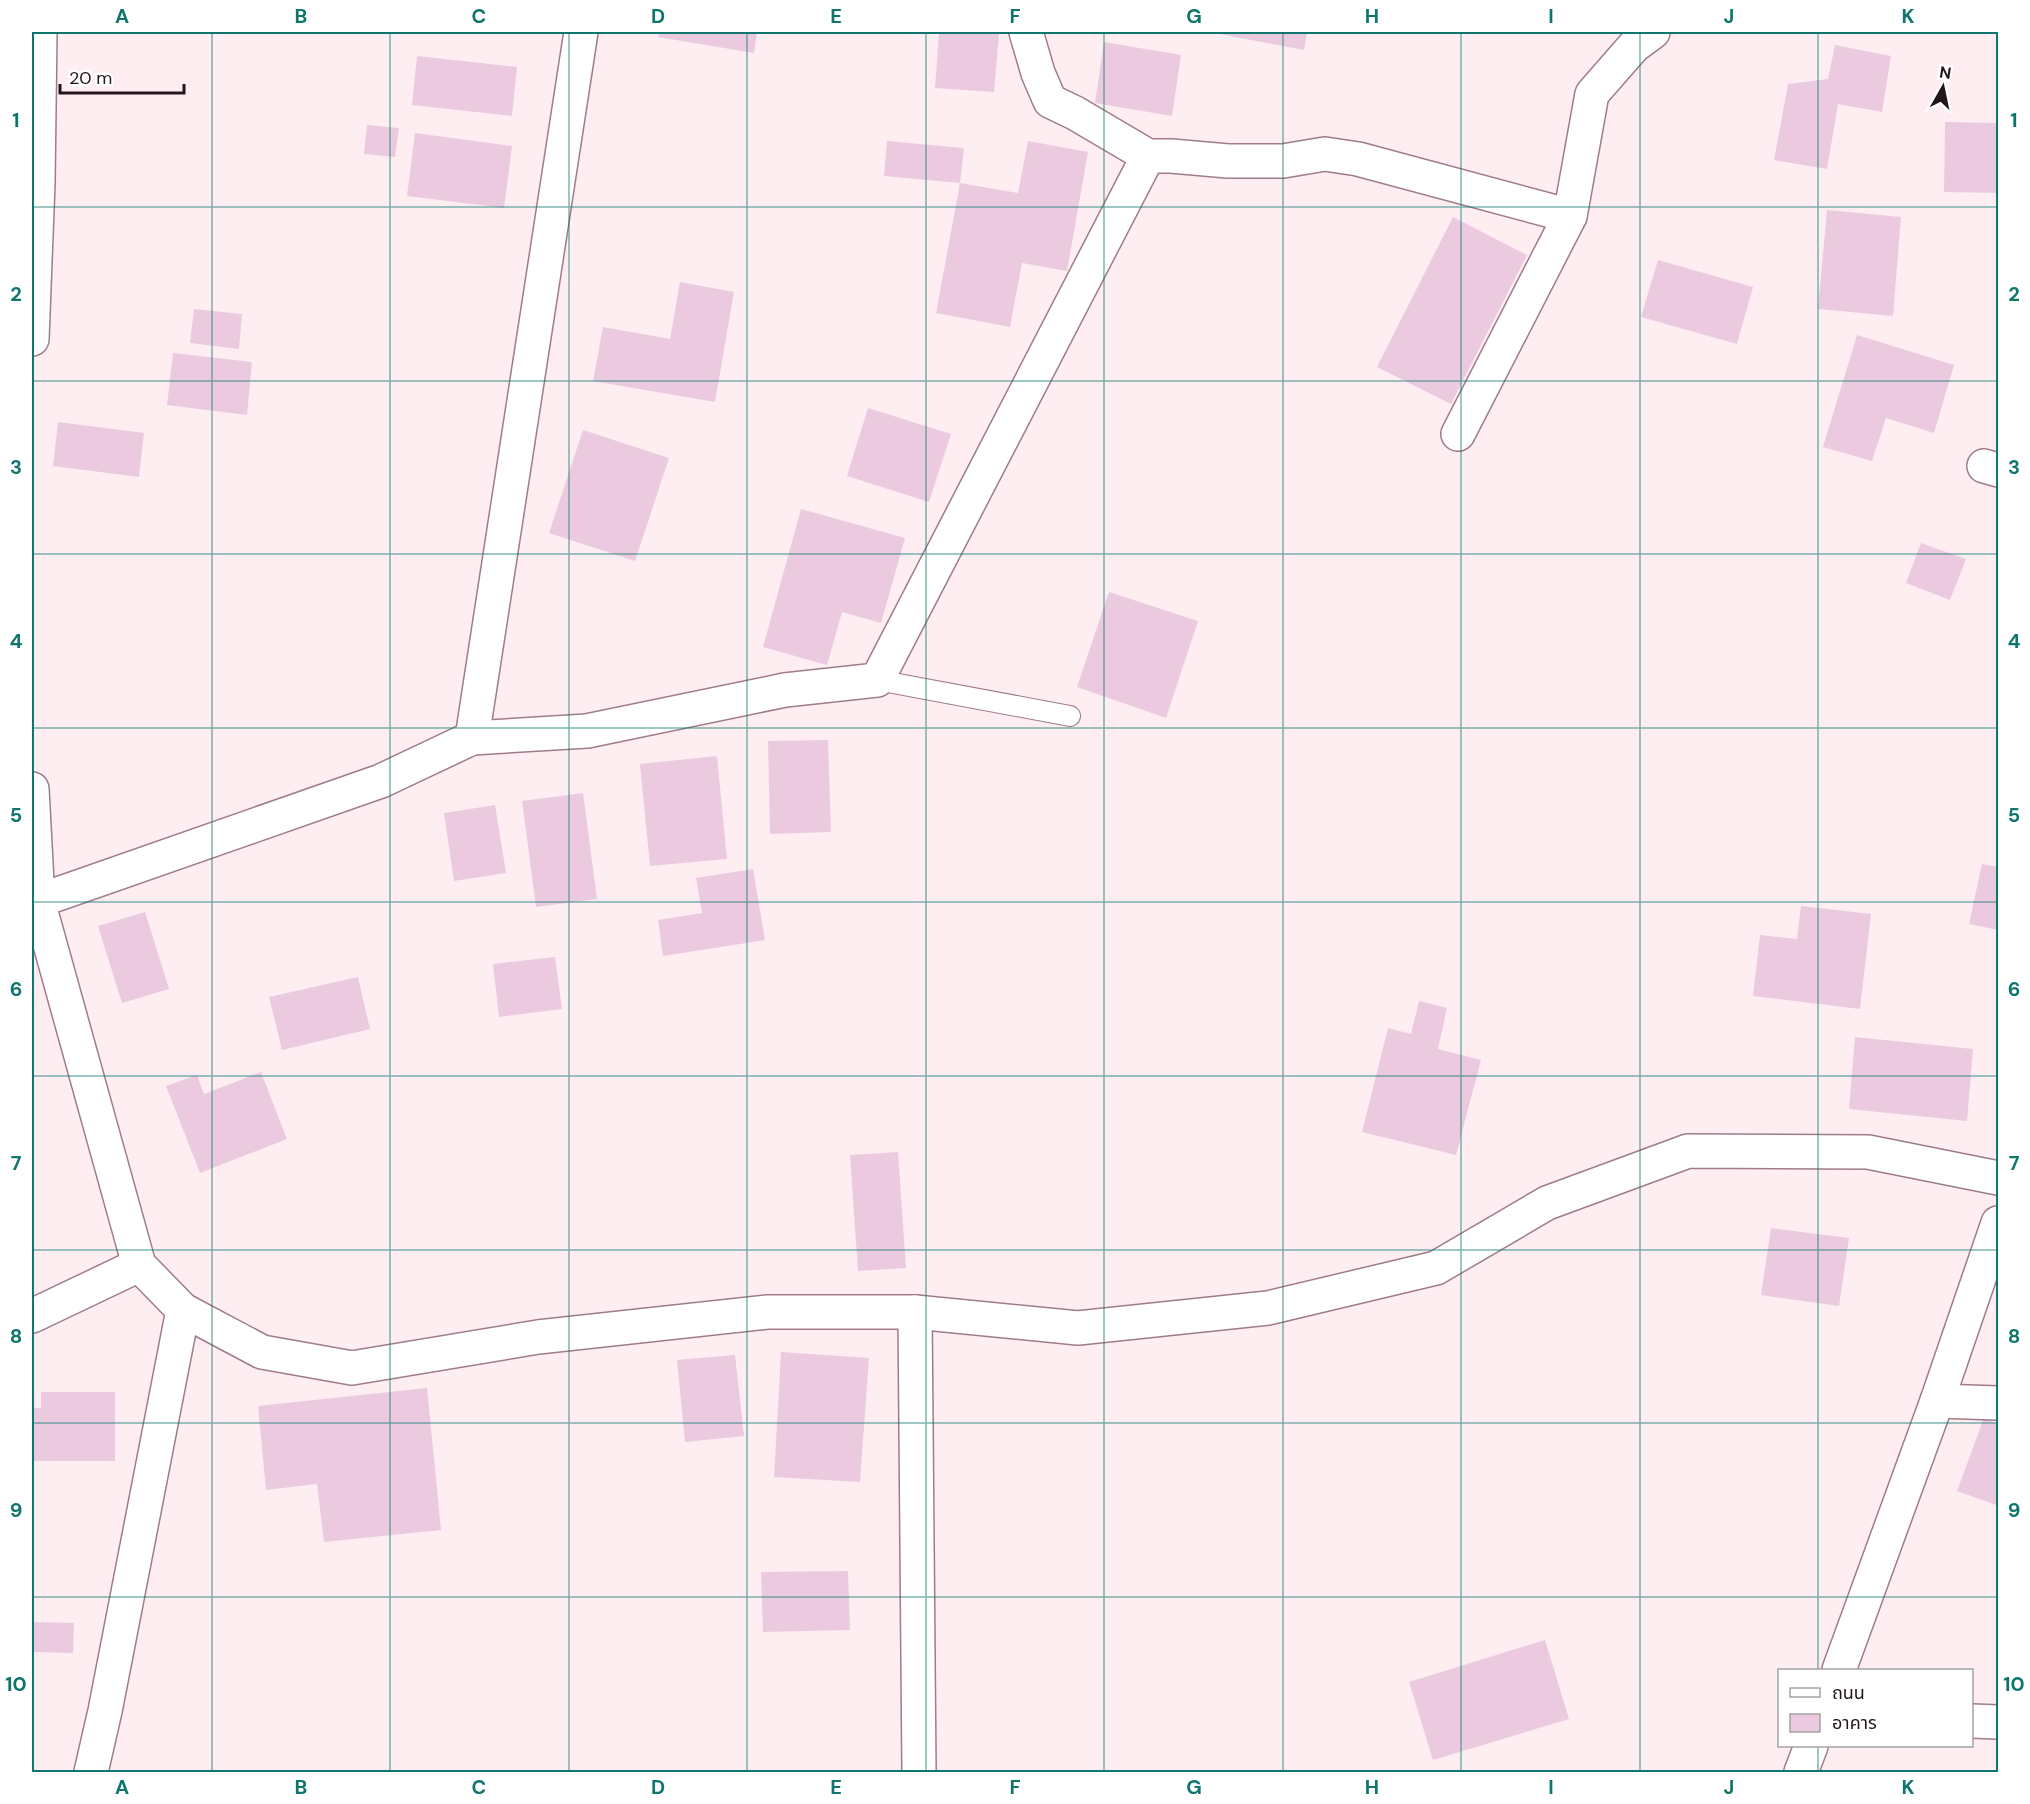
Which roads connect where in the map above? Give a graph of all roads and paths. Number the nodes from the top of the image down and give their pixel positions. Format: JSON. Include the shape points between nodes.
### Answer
{"nodes":[{"id":1,"x":40,"y":32,"type":"edge"},
{"id":2,"x":581,"y":32,"type":"edge"},
{"id":3,"x":1026,"y":32,"type":"edge"},
{"id":4,"x":1653,"y":32,"type":"edge"},
{"id":5,"x":1148,"y":156,"type":"junction"},
{"id":6,"x":1570,"y":216,"type":"junction"},
{"id":7,"x":32,"y":339,"type":"edge"},
{"id":8,"x":1458,"y":434,"type":"dead end"},
{"id":9,"x":878,"y":680,"type":"junction"},
{"id":10,"x":1070,"y":716,"type":"dead end"},
{"id":11,"x":472,"y":738,"type":"junction"},
{"id":12,"x":32,"y":789,"type":"edge"},
{"id":13,"x":38,"y":901,"type":"junction"},
{"id":14,"x":1998,"y":1178,"type":"edge"},
{"id":15,"x":1998,"y":1223,"type":"edge"},
{"id":16,"x":139,"y":1265,"type":"junction"},
{"id":17,"x":183,"y":1311,"type":"junction"},
{"id":18,"x":915,"y":1312,"type":"junction"},
{"id":19,"x":32,"y":1316,"type":"edge"},
{"id":20,"x":1937,"y":1401,"type":"junction"},
{"id":21,"x":1998,"y":1403,"type":"edge"},
{"id":22,"x":1840,"y":1669,"type":"edge"},
{"id":23,"x":1973,"y":1721,"type":"edge"},
{"id":24,"x":1998,"y":1722,"type":"edge"},
{"id":25,"x":1811,"y":1747,"type":"edge"},
{"id":26,"x":91,"y":1773,"type":"edge"},
{"id":27,"x":919,"y":1773,"type":"edge"},
{"id":28,"x":1800,"y":1773,"type":"edge"}],
"edges":[{"from":1,"to":7,"type":"street"},
{"from":2,"to":11,"type":"street"},
{"from":3,"to":5,"type":"street","via":[[1050,101]]},
{"from":4,"to":6,"type":"street","via":[[1634,46],[1592,94]]},
{"from":5,"to":6,"type":"street","via":[[1282,161],[1325,154],[1358,159]]},
{"from":5,"to":9,"type":"street"},
{"from":6,"to":8,"type":"street"},
{"from":9,"to":10,"type":"lane"},
{"from":9,"to":11,"type":"street","via":[[785,690],[587,732]]},
{"from":11,"to":13,"type":"street","via":[[381,781]]},
{"from":12,"to":13,"type":"street"},
{"from":13,"to":16,"type":"street"},
{"from":14,"to":18,"type":"street","via":[[1868,1152],[1688,1151],[1547,1203],[1437,1268],[1268,1308],[1078,1328]]},
{"from":15,"to":20,"type":"street"},
{"from":16,"to":17,"type":"street"},
{"from":16,"to":19,"type":"street"},
{"from":17,"to":18,"type":"street","via":[[262,1352],[352,1368],[538,1337],[767,1312]]},
{"from":17,"to":26,"type":"street"},
{"from":18,"to":27,"type":"street"},
{"from":20,"to":21,"type":"street"},
{"from":20,"to":22,"type":"street"},
{"from":23,"to":24,"type":"street"},
{"from":25,"to":28,"type":"street"}]}
